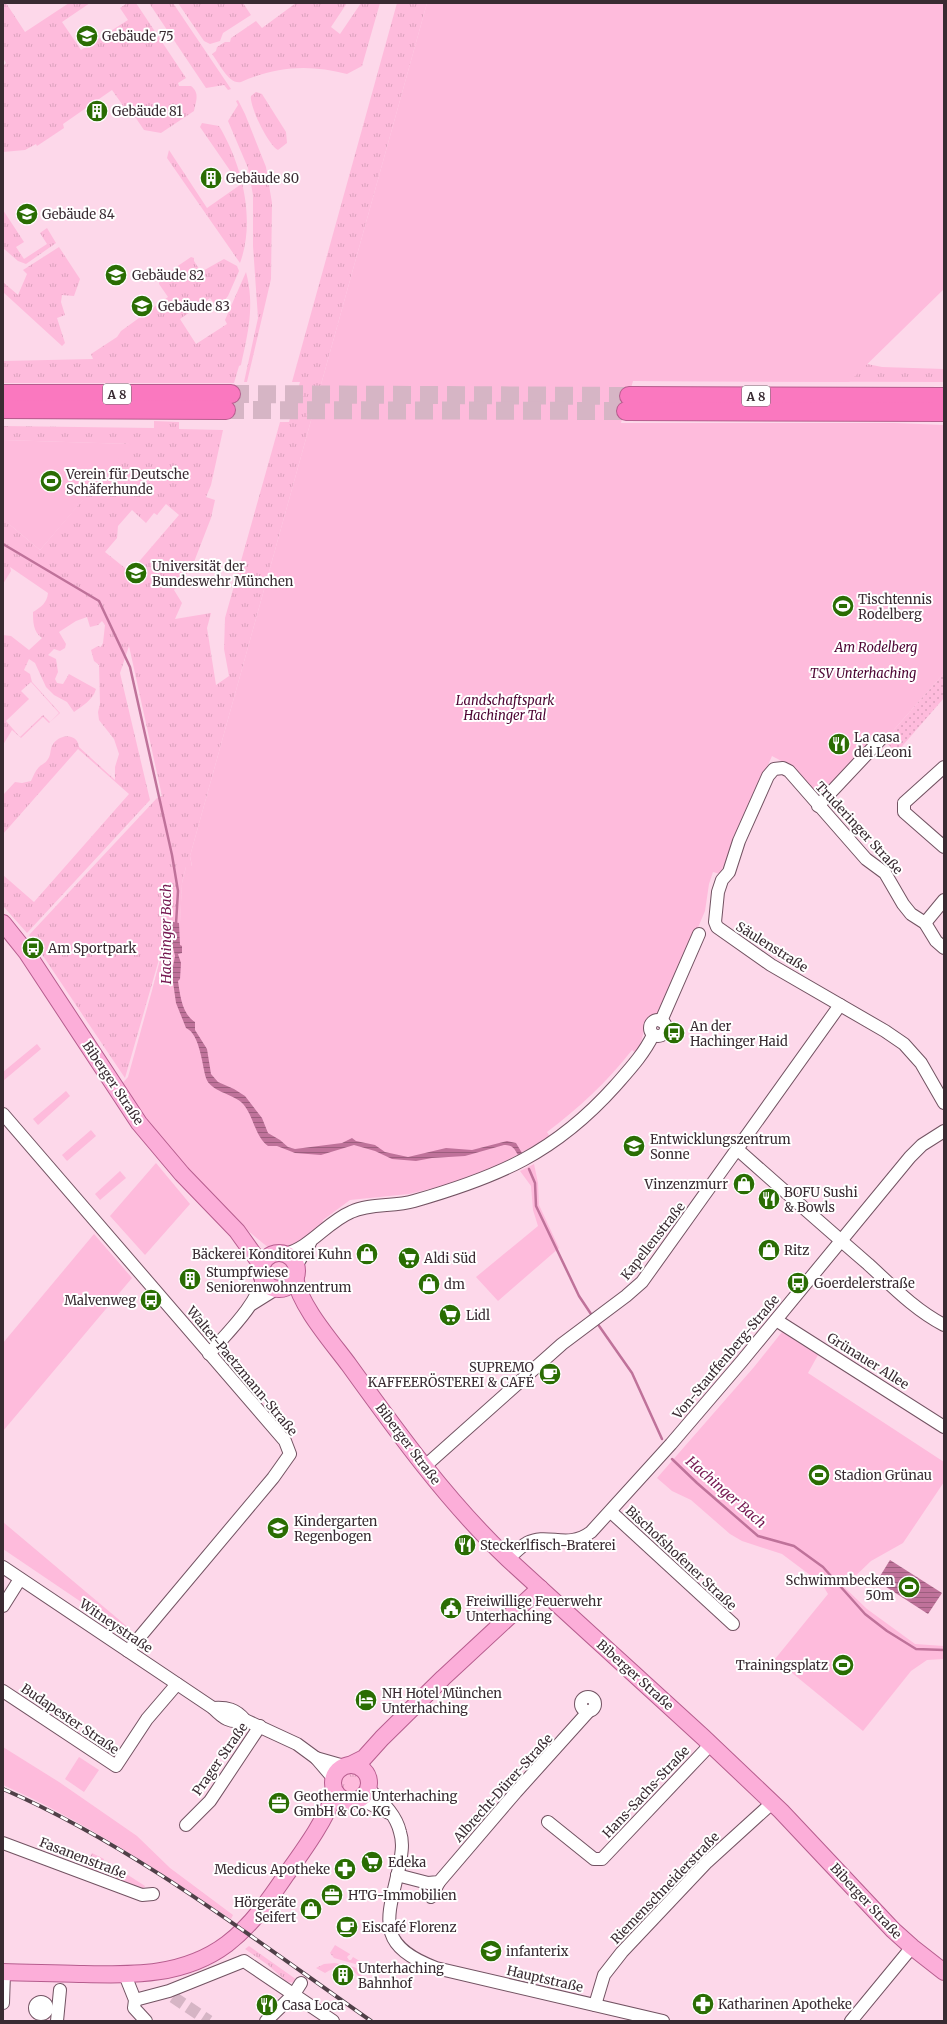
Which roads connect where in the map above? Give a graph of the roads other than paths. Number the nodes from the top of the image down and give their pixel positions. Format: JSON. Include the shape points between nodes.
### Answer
{"nodes":[{"id":1,"x":3,"y":394,"type":"edge"},
{"id":2,"x":944,"y":397,"type":"edge"},
{"id":3,"x":3,"y":410,"type":"edge"},
{"id":4,"x":944,"y":412,"type":"edge"},
{"id":5,"x":880,"y":740,"type":"dead end"},
{"id":6,"x":944,"y":767,"type":"edge"},
{"id":7,"x":779,"y":768,"type":"joint"},
{"id":8,"x":818,"y":806,"type":"junction"},
{"id":9,"x":944,"y":847,"type":"edge"},
{"id":10,"x":944,"y":900,"type":"edge"},
{"id":11,"x":925,"y":923,"type":"junction"},
{"id":12,"x":4,"y":926,"type":"edge"},
{"id":13,"x":699,"y":934,"type":"dead end"},
{"id":14,"x":944,"y":948,"type":"edge"},
{"id":15,"x":840,"y":1005,"type":"junction"},
{"id":16,"x":944,"y":1103,"type":"edge"},
{"id":17,"x":3,"y":1114,"type":"edge"},
{"id":18,"x":944,"y":1131,"type":"edge"},
{"id":19,"x":737,"y":1149,"type":"junction"},
{"id":20,"x":315,"y":1236,"type":"junction"},
{"id":21,"x":841,"y":1241,"type":"junction"},
{"id":22,"x":270,"y":1263,"type":"junction"},
{"id":23,"x":296,"y":1272,"type":"junction"},
{"id":24,"x":279,"y":1289,"type":"junction"},
{"id":25,"x":248,"y":1307,"type":"junction"},
{"id":26,"x":776,"y":1320,"type":"junction"},
{"id":27,"x":316,"y":1321,"type":"junction"},
{"id":28,"x":944,"y":1325,"type":"edge"},
{"id":29,"x":213,"y":1358,"type":"junction"},
{"id":30,"x":944,"y":1426,"type":"edge"},
{"id":31,"x":424,"y":1467,"type":"junction"},
{"id":32,"x":611,"y":1512,"type":"junction"},
{"id":33,"x":508,"y":1559,"type":"junction"},
{"id":34,"x":3,"y":1567,"type":"edge"},
{"id":35,"x":20,"y":1579,"type":"junction"},
{"id":36,"x":540,"y":1588,"type":"junction"},
{"id":37,"x":3,"y":1606,"type":"edge"},
{"id":38,"x":733,"y":1624,"type":"dead end"},
{"id":39,"x":128,"y":1651,"type":"junction"},
{"id":40,"x":177,"y":1684,"type":"junction"},
{"id":41,"x":3,"y":1691,"type":"edge"},
{"id":42,"x":588,"y":1712,"type":"dead end"},
{"id":43,"x":260,"y":1726,"type":"junction"},
{"id":44,"x":394,"y":1727,"type":"junction"},
{"id":45,"x":711,"y":1744,"type":"junction"},
{"id":46,"x":316,"y":1758,"type":"junction"},
{"id":47,"x":347,"y":1766,"type":"junction"},
{"id":48,"x":352,"y":1789,"type":"junction"},
{"id":49,"x":772,"y":1802,"type":"junction"},
{"id":50,"x":548,"y":1822,"type":"dead end"},
{"id":51,"x":186,"y":1824,"type":"dead end"},
{"id":52,"x":3,"y":1843,"type":"edge"},
{"id":53,"x":397,"y":1875,"type":"junction"},
{"id":54,"x":153,"y":1894,"type":"dead end"},
{"id":55,"x":912,"y":1947,"type":"junction"},
{"id":56,"x":4,"y":1972,"type":"edge"},
{"id":57,"x":944,"y":1972,"type":"edge"},
{"id":58,"x":125,"y":1975,"type":"junction"},
{"id":59,"x":282,"y":1979,"type":"dead end"},
{"id":60,"x":299,"y":1987,"type":"junction"},
{"id":61,"x":138,"y":2000,"type":"junction"},
{"id":62,"x":3,"y":2003,"type":"edge"},
{"id":63,"x":595,"y":2005,"type":"junction"},
{"id":64,"x":41,"y":2008,"type":"edge"},
{"id":65,"x":144,"y":2018,"type":"edge"},
{"id":66,"x":330,"y":2020,"type":"edge"},
{"id":67,"x":57,"y":2021,"type":"edge"},
{"id":68,"x":266,"y":2021,"type":"edge"},
{"id":69,"x":663,"y":2021,"type":"edge"},
{"id":70,"x":851,"y":2021,"type":"edge"}],
"edges":[{"from":1,"to":3,"type":"highway","number":"A 8","via":[[228,402]]},
{"from":2,"to":4,"type":"highway","number":"A 8","via":[[628,403]]},
{"from":5,"to":8,"type":"street"},
{"from":6,"to":9,"type":"street","via":[[904,803],[904,812]]},
{"from":7,"to":8,"type":"street","name":"Truderinger Straße","via":[[789,771]]},
{"from":7,"to":15,"type":"street","name":"Säulenstraße","via":[[774,769],[768,776],[739,841],[729,872],[722,880],[715,922],[721,932],[748,950]]},
{"from":8,"to":11,"type":"street","name":"Truderinger Straße","via":[[870,863],[885,873],[898,898],[911,914]]},
{"from":10,"to":11,"type":"street"},
{"from":11,"to":14,"type":"street","name":"Truderinger Straße","via":[[936,941]]},
{"from":12,"to":22,"type":"main road","name":"Biberger Straße","via":[[27,953],[139,1123],[182,1174]]},
{"from":13,"to":20,"type":"street","via":[[661,1021],[657,1020],[651,1024],[653,1035],[648,1047],[588,1115],[555,1141],[530,1157],[459,1188],[410,1202],[352,1211]]},
{"from":15,"to":16,"type":"street","name":"Säulenstraße","via":[[885,1030],[904,1044],[921,1063]]},
{"from":15,"to":19,"type":"street","name":"Kapellenstraße"},
{"from":17,"to":29,"type":"street","name":"Walter-Paetzmann-Straße"},
{"from":18,"to":21,"type":"street","name":"Von-Stauffenberg-Straße","via":[[922,1145],[910,1157]]},
{"from":19,"to":21,"type":"street"},
{"from":19,"to":31,"type":"street","name":"Kapellenstraße","via":[[642,1282],[553,1352]]},
{"from":20,"to":22,"type":"street"},
{"from":20,"to":23,"type":"street"},
{"from":21,"to":26,"type":"street","name":"Von-Stauffenberg-Straße"},
{"from":21,"to":28,"type":"street","via":[[899,1294]]},
{"from":22,"to":23,"type":"main road","via":[[290,1256]]},
{"from":22,"to":24,"type":"main road","via":[[266,1283]]},
{"from":22,"to":25,"type":"street"},
{"from":23,"to":24,"type":"main road","via":[[292,1283]]},
{"from":23,"to":27,"type":"main road","name":"Biberger Straße","via":[[297,1286]]},
{"from":24,"to":25,"type":"street","via":[[269,1291]]},
{"from":24,"to":27,"type":"main road","name":"Biberger Straße","via":[[288,1292]]},
{"from":25,"to":29,"type":"street"},
{"from":26,"to":30,"type":"street","name":"Grünauer Allee"},
{"from":26,"to":32,"type":"street","name":"Von-Stauffenberg-Straße"},
{"from":27,"to":31,"type":"main road","name":"Biberger Straße"},
{"from":29,"to":39,"type":"street","name":"Walter-Paetzmann-Straße","via":[[285,1441],[290,1454],[273,1478]]},
{"from":31,"to":33,"type":"main road","name":"Biberger Straße"},
{"from":32,"to":33,"type":"street","name":"Von-Stauffenberg-Straße","via":[[583,1538],[532,1541]]},
{"from":32,"to":38,"type":"street","name":"Bischofshofener Straße"},
{"from":33,"to":36,"type":"main road","name":"Biberger Straße"},
{"from":34,"to":35,"type":"street","name":"Witneystraße"},
{"from":35,"to":37,"type":"street"},
{"from":35,"to":39,"type":"street","name":"Witneystraße"},
{"from":36,"to":44,"type":"main road"},
{"from":36,"to":45,"type":"main road","name":"Biberger Straße"},
{"from":39,"to":40,"type":"street","name":"Witneystraße"},
{"from":40,"to":41,"type":"street","name":"Budapester Straße","via":[[147,1719],[116,1766]]},
{"from":40,"to":43,"type":"street","name":"Witneystraße","via":[[213,1708],[231,1709],[245,1720]]},
{"from":42,"to":53,"type":"street","name":"Albrecht-Dürer-Straße","via":[[434,1883]]},
{"from":43,"to":46,"type":"street","name":"Witneystraße","via":[[296,1744]]},
{"from":43,"to":51,"type":"street","name":"Prager Straße","via":[[210,1801]]},
{"from":44,"to":47,"type":"main road","via":[[364,1758]]},
{"from":44,"to":48,"type":"main road","via":[[372,1764]]},
{"from":45,"to":49,"type":"main road","name":"Biberger Straße"},
{"from":45,"to":50,"type":"street","name":"Hans-Sachs-Straße","via":[[602,1859],[594,1859]]},
{"from":46,"to":47,"type":"street","name":"Witneystraße"},
{"from":46,"to":48,"type":"street","name":"Witneystraße"},
{"from":47,"to":48,"type":"main road","via":[[340,1769]]},
{"from":47,"to":48,"type":"main road","via":[[360,1768]]},
{"from":48,"to":53,"type":"street","name":"Hauptstraße","via":[[384,1802],[398,1826],[402,1852]]},
{"from":48,"to":58,"type":"main road","via":[[332,1803],[313,1837],[259,1914],[226,1944],[180,1967],[160,1972]]},
{"from":49,"to":55,"type":"main road","name":"Biberger Straße","via":[[869,1906]]},
{"from":49,"to":63,"type":"street","name":"Riemenschneiderstraße","via":[[672,1896],[614,1962],[604,1975]]},
{"from":52,"to":54,"type":"street","name":"Fasanenstraße","via":[[142,1895]]},
{"from":53,"to":63,"type":"street","name":"Hauptstraße","via":[[389,1908],[389,1925],[396,1942],[410,1956],[436,1968]]},
{"from":55,"to":57,"type":"main road","name":"Biberger Straße"},
{"from":55,"to":70,"type":"street"},
{"from":56,"to":58,"type":"main road"},
{"from":56,"to":62,"type":"street"},
{"from":58,"to":61,"type":"street"},
{"from":59,"to":60,"type":"street"},
{"from":60,"to":61,"type":"street","via":[[266,1976],[244,1961],[171,1994]]},
{"from":60,"to":66,"type":"street","via":[[306,2002]]},
{"from":60,"to":68,"type":"street"},
{"from":61,"to":65,"type":"street","via":[[134,2008]]},
{"from":63,"to":69,"type":"street","name":"Hauptstraße"},
{"from":64,"to":67,"type":"street","via":[[60,1990]]}]}
